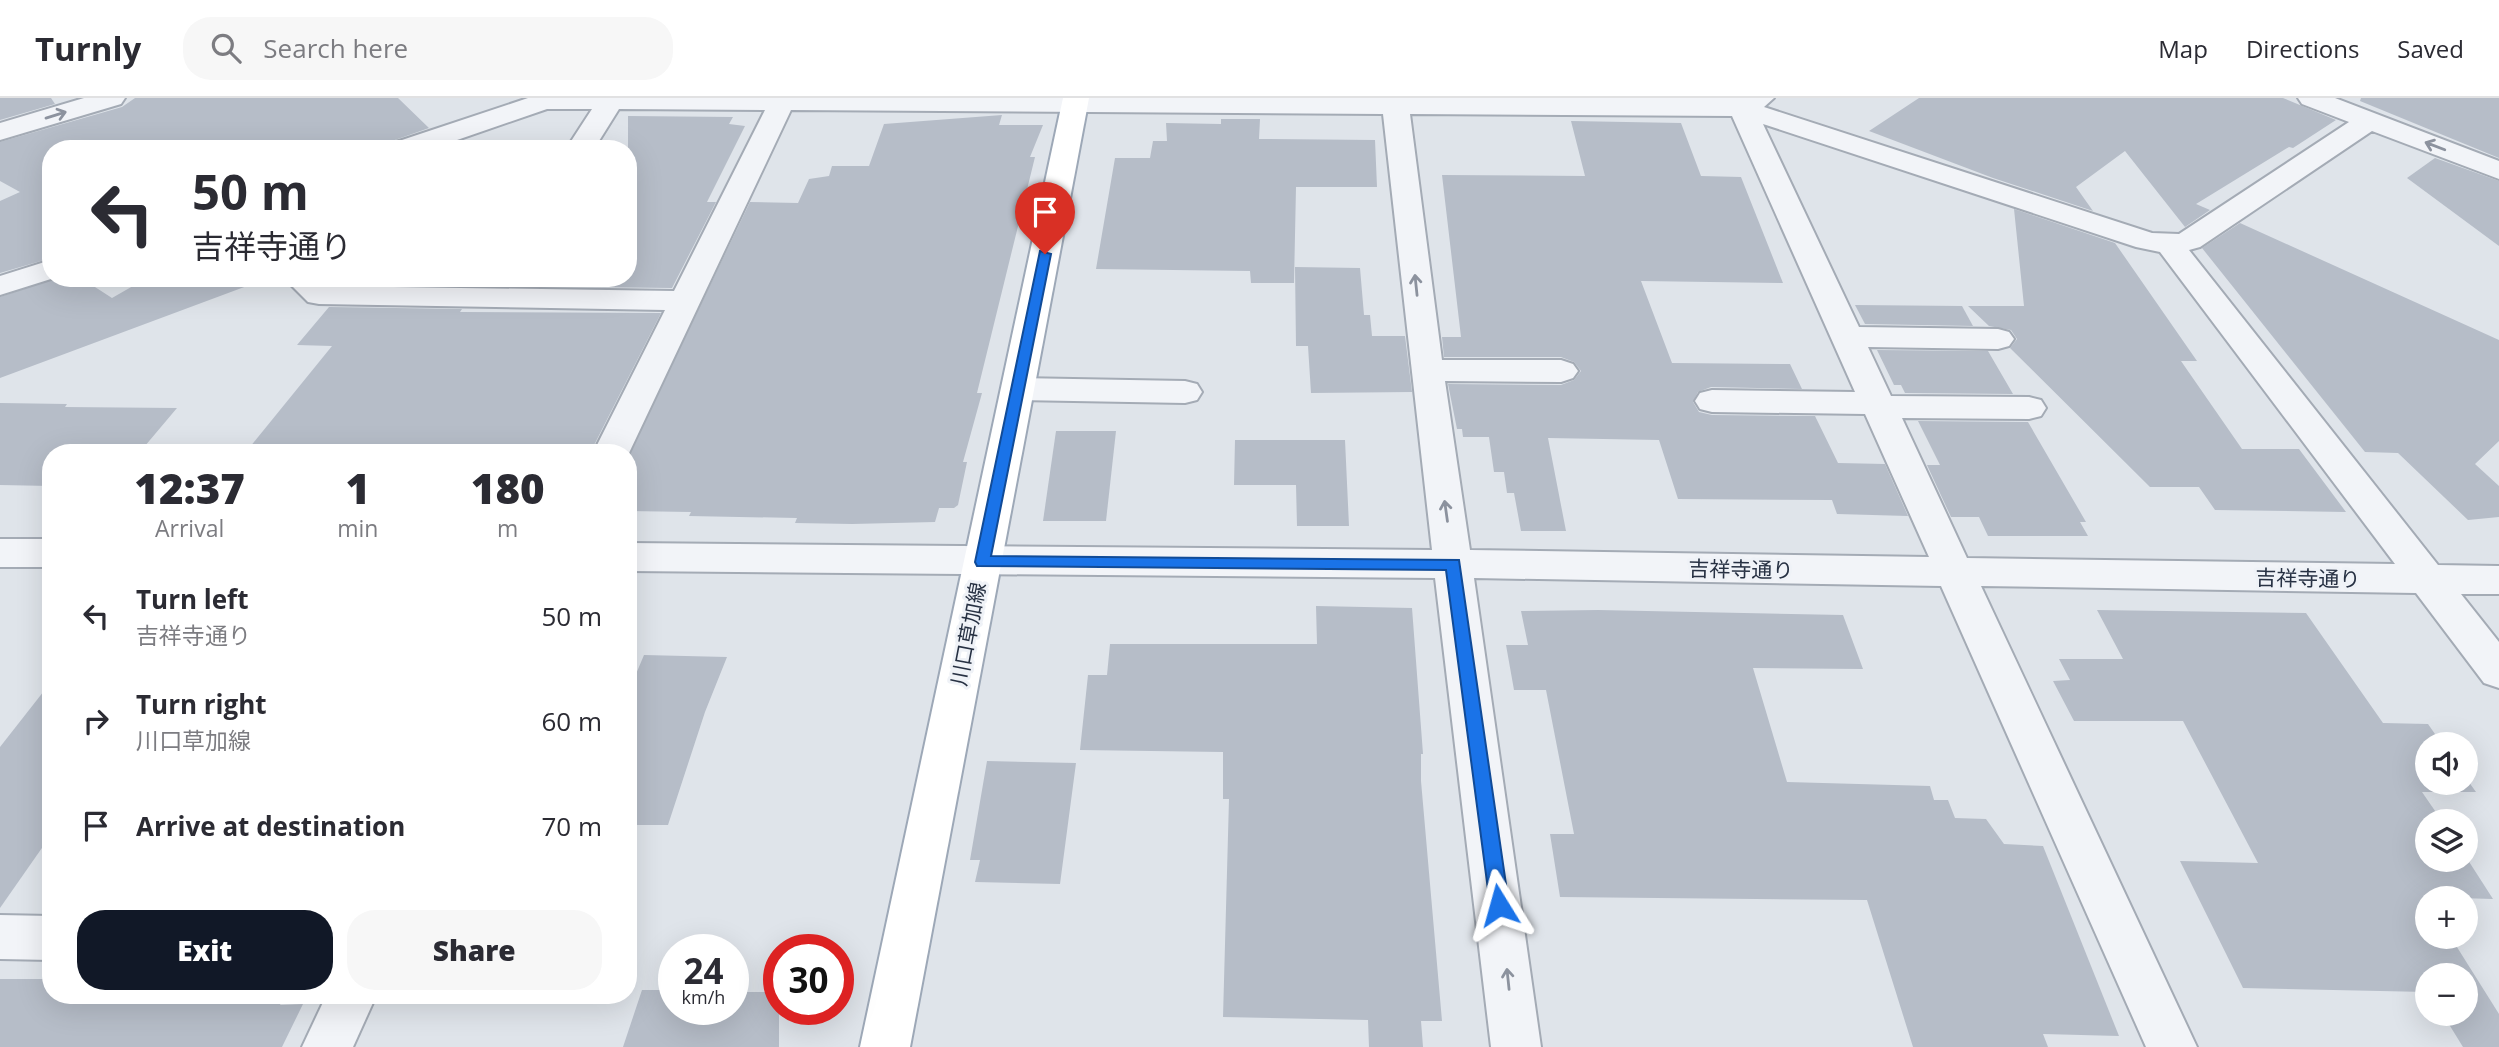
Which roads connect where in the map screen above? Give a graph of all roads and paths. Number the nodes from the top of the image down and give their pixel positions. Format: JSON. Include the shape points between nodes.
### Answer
{"nodes":[{"id":1,"x":112,"y":98,"type":"edge"},
{"id":2,"x":2311,"y":98,"type":"edge"},
{"id":3,"x":544,"y":99,"type":"edge"},
{"id":4,"x":783,"y":99,"type":"edge"},
{"id":5,"x":611,"y":101,"type":"junction"},
{"id":6,"x":1076,"y":101,"type":"edge"},
{"id":7,"x":1395,"y":102,"type":"edge"},
{"id":8,"x":1752,"y":103,"type":"edge"},
{"id":9,"x":2369,"y":121,"type":"junction"},
{"id":10,"x":0,"y":132,"type":"edge"},
{"id":11,"x":429,"y":140,"type":"edge"},
{"id":12,"x":586,"y":140,"type":"edge"},
{"id":13,"x":2499,"y":171,"type":"edge"},
{"id":14,"x":2170,"y":245,"type":"junction"},
{"id":15,"x":42,"y":272,"type":"edge"},
{"id":16,"x":0,"y":286,"type":"edge"},
{"id":17,"x":310,"y":287,"type":"edge"},
{"id":18,"x":491,"y":288,"type":"edge"},
{"id":19,"x":686,"y":301,"type":"junction"},
{"id":20,"x":1845,"y":337,"type":"junction"},
{"id":21,"x":1998,"y":340,"type":"dead end"},
{"id":22,"x":1427,"y":370,"type":"junction"},
{"id":23,"x":1561,"y":371,"type":"dead end"},
{"id":24,"x":1018,"y":389,"type":"junction"},
{"id":25,"x":1185,"y":392,"type":"dead end"},
{"id":26,"x":1712,"y":401,"type":"dead end"},
{"id":27,"x":1878,"y":405,"type":"junction"},
{"id":28,"x":2029,"y":408,"type":"dead end"},
{"id":29,"x":615,"y":444,"type":"edge"},
{"id":30,"x":0,"y":553,"type":"edge"},
{"id":31,"x":42,"y":553,"type":"edge"},
{"id":32,"x":637,"y":557,"type":"edge"},
{"id":33,"x":982,"y":562,"type":"junction"},
{"id":34,"x":1453,"y":564,"type":"junction"},
{"id":35,"x":1954,"y":572,"type":"junction"},
{"id":36,"x":2427,"y":580,"type":"junction"},
{"id":37,"x":2499,"y":580,"type":"edge"},
{"id":38,"x":2499,"y":672,"type":"edge"},
{"id":39,"x":0,"y":937,"type":"edge"},
{"id":40,"x":42,"y":938,"type":"edge"},
{"id":41,"x":348,"y":1004,"type":"edge"},
{"id":42,"x":327,"y":1047,"type":"edge"},
{"id":43,"x":885,"y":1047,"type":"edge"},
{"id":44,"x":1516,"y":1047,"type":"edge"},
{"id":45,"x":2172,"y":1047,"type":"edge"}],
"edges":[{"from":10,"to":1,"type":"street","one_way":true},
{"from":2,"to":9,"type":"street"},
{"from":3,"to":5,"type":"street"},
{"from":3,"to":11,"type":"street"},
{"from":4,"to":5,"type":"street"},
{"from":4,"to":6,"type":"street"},
{"from":4,"to":19,"type":"street"},
{"from":5,"to":12,"type":"street"},
{"from":6,"to":7,"type":"street"},
{"from":6,"to":24,"type":"main road","name":"川口草加線"},
{"from":7,"to":8,"type":"street"},
{"from":22,"to":7,"type":"street","one_way":true},
{"from":8,"to":14,"type":"street","via":[[2147,241]]},
{"from":8,"to":20,"type":"street"},
{"from":13,"to":9,"type":"street","one_way":true},
{"from":9,"to":14,"type":"street","via":[[2189,241]]},
{"from":14,"to":36,"type":"street"},
{"from":15,"to":16,"type":"street"},
{"from":17,"to":18,"type":"street","via":[[319,295]]},
{"from":18,"to":19,"type":"street"},
{"from":19,"to":29,"type":"street"},
{"from":20,"to":21,"type":"street"},
{"from":20,"to":27,"type":"street"},
{"from":22,"to":23,"type":"street"},
{"from":34,"to":22,"type":"street","one_way":true},
{"from":24,"to":25,"type":"street"},
{"from":24,"to":33,"type":"main road","name":"川口草加線"},
{"from":26,"to":27,"type":"street"},
{"from":27,"to":28,"type":"street"},
{"from":27,"to":35,"type":"street"},
{"from":30,"to":31,"type":"street"},
{"from":32,"to":33,"type":"street","name":"吉祥寺通り"},
{"from":33,"to":34,"type":"street","name":"吉祥寺通り"},
{"from":33,"to":43,"type":"main road","name":"川口草加線"},
{"from":34,"to":35,"type":"street","name":"吉祥寺通り"},
{"from":44,"to":34,"type":"street","one_way":true},
{"from":35,"to":36,"type":"street","name":"吉祥寺通り"},
{"from":35,"to":45,"type":"street"},
{"from":36,"to":37,"type":"street","name":"吉祥寺通り"},
{"from":36,"to":38,"type":"street"},
{"from":39,"to":40,"type":"street"},
{"from":41,"to":42,"type":"street"}]}
